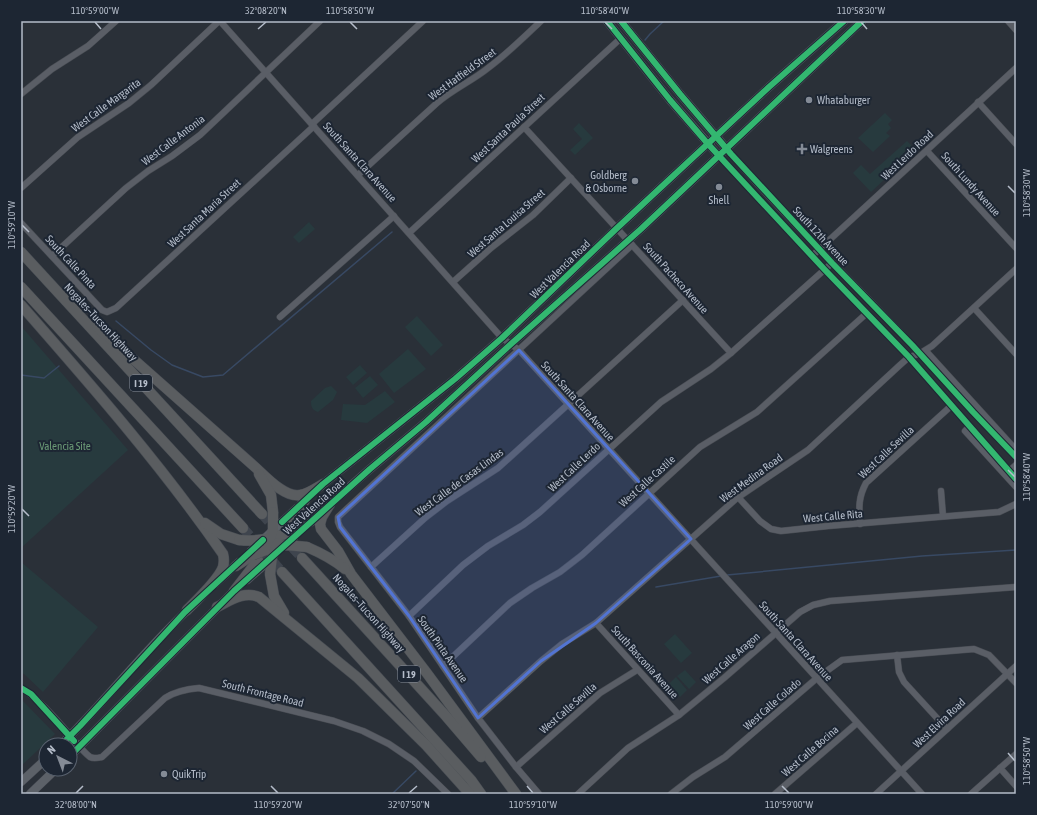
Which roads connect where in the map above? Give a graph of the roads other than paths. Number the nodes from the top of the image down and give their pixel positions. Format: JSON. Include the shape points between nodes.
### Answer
{"nodes":[{"id":1,"x":116,"y":21,"type":"edge"},
{"id":2,"x":220,"y":21,"type":"edge"},
{"id":3,"x":320,"y":21,"type":"edge"},
{"id":4,"x":423,"y":21,"type":"edge"},
{"id":5,"x":541,"y":21,"type":"edge"},
{"id":6,"x":607,"y":21,"type":"edge"},
{"id":7,"x":621,"y":21,"type":"edge"},
{"id":8,"x":844,"y":21,"type":"edge"},
{"id":9,"x":862,"y":21,"type":"edge"},
{"id":10,"x":1008,"y":21,"type":"edge"},
{"id":11,"x":1016,"y":30,"type":"edge"},
{"id":12,"x":621,"y":38,"type":"junction"},
{"id":13,"x":823,"y":40,"type":"junction"},
{"id":14,"x":831,"y":49,"type":"junction"},
{"id":15,"x":634,"y":54,"type":"junction"},
{"id":16,"x":652,"y":59,"type":"junction"},
{"id":17,"x":1016,"y":68,"type":"edge"},
{"id":18,"x":266,"y":72,"type":"junction"},
{"id":19,"x":21,"y":94,"type":"edge"},
{"id":20,"x":978,"y":102,"type":"junction"},
{"id":21,"x":313,"y":125,"type":"junction"},
{"id":22,"x":524,"y":128,"type":"junction"},
{"id":23,"x":716,"y":136,"type":"junction"},
{"id":24,"x":708,"y":144,"type":"junction"},
{"id":25,"x":1016,"y":144,"type":"edge"},
{"id":26,"x":726,"y":148,"type":"junction"},
{"id":27,"x":927,"y":151,"type":"junction"},
{"id":28,"x":718,"y":155,"type":"junction"},
{"id":29,"x":358,"y":175,"type":"junction"},
{"id":30,"x":570,"y":178,"type":"junction"},
{"id":31,"x":21,"y":188,"type":"edge"},
{"id":32,"x":394,"y":216,"type":"junction"},
{"id":33,"x":21,"y":222,"type":"edge"},
{"id":34,"x":616,"y":229,"type":"junction"},
{"id":35,"x":409,"y":233,"type":"junction"},
{"id":36,"x":630,"y":243,"type":"junction"},
{"id":37,"x":1016,"y":248,"type":"edge"},
{"id":38,"x":820,"y":249,"type":"junction"},
{"id":39,"x":21,"y":252,"type":"edge"},
{"id":40,"x":52,"y":256,"type":"junction"},
{"id":41,"x":812,"y":256,"type":"junction"},
{"id":42,"x":832,"y":263,"type":"junction"},
{"id":43,"x":1016,"y":269,"type":"edge"},
{"id":44,"x":825,"y":270,"type":"junction"},
{"id":45,"x":453,"y":282,"type":"junction"},
{"id":46,"x":21,"y":287,"type":"edge"},
{"id":47,"x":53,"y":287,"type":"junction"},
{"id":48,"x":683,"y":300,"type":"junction"},
{"id":49,"x":21,"y":305,"type":"edge"},
{"id":50,"x":974,"y":308,"type":"junction"},
{"id":51,"x":107,"y":312,"type":"joint"},
{"id":52,"x":867,"y":313,"type":"junction"},
{"id":53,"x":280,"y":317,"type":"dead end"},
{"id":54,"x":502,"y":338,"type":"junction"},
{"id":55,"x":511,"y":344,"type":"junction"},
{"id":56,"x":519,"y":350,"type":"junction"},
{"id":57,"x":926,"y":351,"type":"junction"},
{"id":58,"x":732,"y":353,"type":"junction"},
{"id":59,"x":919,"y":354,"type":"junction"},
{"id":60,"x":1016,"y":354,"type":"edge"},
{"id":61,"x":909,"y":357,"type":"junction"},
{"id":62,"x":568,"y":404,"type":"junction"},
{"id":63,"x":951,"y":406,"type":"junction"},
{"id":64,"x":970,"y":427,"type":"junction"},
{"id":65,"x":608,"y":449,"type":"junction"},
{"id":66,"x":1016,"y":450,"type":"edge"},
{"id":67,"x":1016,"y":457,"type":"edge"},
{"id":68,"x":1016,"y":464,"type":"edge"},
{"id":69,"x":255,"y":468,"type":"junction"},
{"id":70,"x":1009,"y":471,"type":"junction"},
{"id":71,"x":1016,"y":478,"type":"edge"},
{"id":72,"x":323,"y":484,"type":"junction"},
{"id":73,"x":1016,"y":487,"type":"edge"},
{"id":74,"x":941,"y":491,"type":"dead end"},
{"id":75,"x":649,"y":493,"type":"junction"},
{"id":76,"x":738,"y":497,"type":"junction"},
{"id":77,"x":305,"y":500,"type":"joint"},
{"id":78,"x":330,"y":504,"type":"junction"},
{"id":79,"x":1016,"y":504,"type":"edge"},
{"id":80,"x":342,"y":513,"type":"joint"},
{"id":81,"x":195,"y":514,"type":"junction"},
{"id":82,"x":262,"y":514,"type":"tunnel mouth"},
{"id":83,"x":943,"y":516,"type":"junction"},
{"id":84,"x":311,"y":521,"type":"joint"},
{"id":85,"x":860,"y":524,"type":"junction"},
{"id":86,"x":243,"y":528,"type":"tunnel mouth"},
{"id":87,"x":279,"y":538,"type":"junction"},
{"id":88,"x":691,"y":540,"type":"junction"},
{"id":89,"x":302,"y":558,"type":"tunnel mouth"},
{"id":90,"x":259,"y":562,"type":"junction"},
{"id":91,"x":236,"y":566,"type":"joint"},
{"id":92,"x":370,"y":567,"type":"junction"},
{"id":93,"x":282,"y":572,"type":"tunnel mouth"},
{"id":94,"x":351,"y":574,"type":"junction"},
{"id":95,"x":1016,"y":587,"type":"edge"},
{"id":96,"x":234,"y":591,"type":"joint"},
{"id":97,"x":217,"y":607,"type":"junction"},
{"id":98,"x":187,"y":610,"type":"junction"},
{"id":99,"x":408,"y":616,"type":"junction"},
{"id":100,"x":290,"y":621,"type":"junction"},
{"id":101,"x":596,"y":623,"type":"junction"},
{"id":102,"x":775,"y":633,"type":"junction"},
{"id":103,"x":897,"y":655,"type":"junction"},
{"id":104,"x":443,"y":666,"type":"junction"},
{"id":105,"x":1016,"y":666,"type":"edge"},
{"id":106,"x":637,"y":670,"type":"junction"},
{"id":107,"x":1007,"y":674,"type":"junction"},
{"id":108,"x":817,"y":678,"type":"junction"},
{"id":109,"x":1016,"y":683,"type":"edge"},
{"id":110,"x":21,"y":688,"type":"edge"},
{"id":111,"x":679,"y":715,"type":"junction"},
{"id":112,"x":478,"y":718,"type":"junction"},
{"id":113,"x":857,"y":723,"type":"junction"},
{"id":114,"x":947,"y":730,"type":"junction"},
{"id":115,"x":70,"y":736,"type":"junction"},
{"id":116,"x":80,"y":747,"type":"junction"},
{"id":117,"x":1016,"y":754,"type":"edge"},
{"id":118,"x":38,"y":766,"type":"edge"},
{"id":119,"x":516,"y":767,"type":"junction"},
{"id":120,"x":1000,"y":768,"type":"junction"},
{"id":121,"x":901,"y":771,"type":"junction"},
{"id":122,"x":48,"y":777,"type":"edge"},
{"id":123,"x":21,"y":782,"type":"edge"},
{"id":124,"x":1016,"y":786,"type":"edge"},
{"id":125,"x":30,"y":794,"type":"edge"},
{"id":126,"x":448,"y":794,"type":"edge"},
{"id":127,"x":470,"y":794,"type":"edge"},
{"id":128,"x":482,"y":794,"type":"edge"},
{"id":129,"x":512,"y":794,"type":"edge"},
{"id":130,"x":516,"y":794,"type":"edge"},
{"id":131,"x":539,"y":794,"type":"edge"},
{"id":132,"x":578,"y":794,"type":"edge"},
{"id":133,"x":671,"y":794,"type":"edge"},
{"id":134,"x":775,"y":794,"type":"edge"},
{"id":135,"x":876,"y":794,"type":"edge"},
{"id":136,"x":922,"y":794,"type":"edge"},
{"id":137,"x":971,"y":794,"type":"edge"}],
"edges":[{"from":1,"to":19,"type":"street","via":[[88,46],[52,68]]},
{"from":2,"to":18,"type":"street","name":"South Santa Clara Avenue"},
{"from":2,"to":31,"type":"street","name":"West Calle Margarita","via":[[151,85],[78,137]]},
{"from":3,"to":18,"type":"street","name":"West Calle Antonia"},
{"from":4,"to":21,"type":"street","name":"West Santa Maria Street"},
{"from":5,"to":29,"type":"street","name":"West Hatfield Street","via":[[487,69],[450,92]]},
{"from":6,"to":12,"type":"main road","name":"South 12th Avenue"},
{"from":7,"to":16,"type":"main road","name":"South 12th Avenue"},
{"from":8,"to":13,"type":"main road","name":"West Valencia Road"},
{"from":9,"to":14,"type":"main road","name":"West Valencia Road"},
{"from":10,"to":11,"type":"street"},
{"from":12,"to":15,"type":"main road","name":"South 12th Avenue"},
{"from":12,"to":22,"type":"street","name":"West Santa Paula Street"},
{"from":13,"to":14,"type":"main road"},
{"from":13,"to":23,"type":"main road","name":"West Valencia Road"},
{"from":14,"to":26,"type":"main road","name":"West Valencia Road"},
{"from":15,"to":16,"type":"main road","via":[[646,61]]},
{"from":15,"to":24,"type":"main road","name":"South 12th Avenue"},
{"from":16,"to":23,"type":"main road","name":"South 12th Avenue"},
{"from":17,"to":20,"type":"street","name":"West Lerdo Road"},
{"from":18,"to":21,"type":"street","name":"South Santa Clara Avenue"},
{"from":18,"to":40,"type":"street","name":"West Calle Antonia","via":[[200,135],[126,188]]},
{"from":20,"to":25,"type":"street"},
{"from":20,"to":27,"type":"street","name":"West Lerdo Road"},
{"from":21,"to":29,"type":"street","name":"South Santa Clara Avenue"},
{"from":21,"to":51,"type":"street","name":"West Santa Maria Street","via":[[116,308]]},
{"from":22,"to":30,"type":"street","name":"South Pacheco Avenue"},
{"from":22,"to":35,"type":"street","name":"West Santa Paula Street"},
{"from":23,"to":24,"type":"main road","name":"West Valencia Road"},
{"from":23,"to":26,"type":"main road","name":"South 12th Avenue"},
{"from":24,"to":28,"type":"main road","name":"South 12th Avenue"},
{"from":24,"to":34,"type":"main road","name":"West Valencia Road"},
{"from":26,"to":28,"type":"main road","name":"West Valencia Road"},
{"from":26,"to":38,"type":"street","name":"South 12th Avenue"},
{"from":27,"to":37,"type":"street","name":"South Lundy Avenue"},
{"from":27,"to":38,"type":"street","name":"West Lerdo Road"},
{"from":28,"to":36,"type":"main road","name":"West Valencia Road"},
{"from":28,"to":41,"type":"street","name":"South 12th Avenue"},
{"from":29,"to":32,"type":"street","name":"South Santa Clara Avenue"},
{"from":30,"to":34,"type":"street","name":"South Pacheco Avenue"},
{"from":30,"to":45,"type":"street","name":"West Santa Louisa Street","via":[[533,215]]},
{"from":32,"to":35,"type":"street","name":"South Santa Clara Avenue"},
{"from":32,"to":53,"type":"street"},
{"from":33,"to":40,"type":"street","name":"South Calle Pinta"},
{"from":34,"to":36,"type":"street","name":"South Pacheco Avenue"},
{"from":34,"to":54,"type":"main road","name":"West Valencia Road"},
{"from":35,"to":45,"type":"street","name":"South Santa Clara Avenue"},
{"from":36,"to":48,"type":"street","name":"South Pacheco Avenue"},
{"from":36,"to":55,"type":"main road","name":"West Valencia Road"},
{"from":36,"to":56,"type":"street","name":"West Valencia Road"},
{"from":38,"to":41,"type":"street","name":"West Lerdo Road"},
{"from":38,"to":42,"type":"street","name":"South 12th Avenue"},
{"from":39,"to":47,"type":"highway","name":"Nogales–Tucson Highway","number":"I 19"},
{"from":40,"to":51,"type":"street","name":"South Calle Pinta","via":[[102,310]]},
{"from":41,"to":44,"type":"street","name":"South 12th Avenue"},
{"from":42,"to":44,"type":"street","name":"West Calle Lerdo"},
{"from":42,"to":59,"type":"street","name":"South 12th Avenue"},
{"from":43,"to":50,"type":"street","name":"West Medina Road"},
{"from":44,"to":52,"type":"street","name":"South 12th Avenue"},
{"from":44,"to":58,"type":"street","name":"West Calle Lerdo"},
{"from":45,"to":54,"type":"street","name":"South Santa Clara Avenue"},
{"from":46,"to":86,"type":"highway","number":"I 19"},
{"from":47,"to":69,"type":"highway"},
{"from":47,"to":82,"type":"highway","name":"Nogales–Tucson Highway","number":"I 19"},
{"from":48,"to":58,"type":"street","name":"South Pacheco Avenue"},
{"from":48,"to":62,"type":"street","name":"West Calle de Casas Lindas"},
{"from":49,"to":81,"type":"highway","via":[[133,434]]},
{"from":50,"to":57,"type":"street","name":"West Medina Road"},
{"from":50,"to":60,"type":"street"},
{"from":52,"to":61,"type":"street","name":"South 12th Avenue"},
{"from":52,"to":75,"type":"street","name":"West Calle Castile","via":[[757,412],[700,447]]},
{"from":54,"to":55,"type":"street","name":"South Santa Clara Avenue"},
{"from":54,"to":72,"type":"main road","name":"West Valencia Road","via":[[455,379]]},
{"from":55,"to":56,"type":"street","name":"South Santa Clara Avenue"},
{"from":55,"to":78,"type":"main road","name":"West Valencia Road","via":[[426,422]]},
{"from":56,"to":62,"type":"street","name":"South Santa Clara Avenue"},
{"from":56,"to":80,"type":"street","name":"West Valencia Road"},
{"from":57,"to":59,"type":"street","name":"West Medina Road"},
{"from":57,"to":66,"type":"street"},
{"from":58,"to":65,"type":"street","name":"West Calle Lerdo","via":[[661,402]]},
{"from":59,"to":61,"type":"street","name":"West Medina Road"},
{"from":59,"to":67,"type":"street","name":"South 12th Avenue"},
{"from":61,"to":63,"type":"street","name":"South 12th Avenue"},
{"from":61,"to":76,"type":"street","name":"West Medina Road","via":[[808,450]]},
{"from":62,"to":65,"type":"street","name":"South Santa Clara Avenue"},
{"from":62,"to":92,"type":"street","name":"West Calle de Casas Lindas","via":[[498,468],[425,518]]},
{"from":63,"to":64,"type":"street","name":"South 12th Avenue"},
{"from":63,"to":85,"type":"street","name":"West Calle Sevilla","via":[[866,483],[858,505]]},
{"from":64,"to":70,"type":"street","name":"South 12th Avenue"},
{"from":64,"to":73,"type":"street","name":"South 12th Avenue","via":[[965,431]]},
{"from":65,"to":75,"type":"street","name":"South Santa Clara Avenue"},
{"from":65,"to":99,"type":"street","name":"West Calle Lerdo","via":[[540,512],[463,565]]},
{"from":68,"to":70,"type":"street"},
{"from":69,"to":72,"type":"highway","via":[[292,496],[306,493]]},
{"from":69,"to":87,"type":"highway","bridge":true,"via":[[271,495]]},
{"from":70,"to":71,"type":"street","name":"South 12th Avenue"},
{"from":72,"to":77,"type":"main road","name":"West Valencia Road"},
{"from":74,"to":83,"type":"street"},
{"from":75,"to":88,"type":"street","name":"South Santa Clara Avenue"},
{"from":75,"to":104,"type":"street","name":"West Calle Castile","via":[[582,556],[510,603]]},
{"from":76,"to":85,"type":"street","name":"West Calle Rita","via":[[771,529],[781,531]]},
{"from":76,"to":88,"type":"street","name":"West Medina Road"},
{"from":77,"to":87,"type":"highway"},
{"from":78,"to":84,"type":"main road","name":"West Valencia Road"},
{"from":78,"to":94,"type":"highway","via":[[322,517],[321,529]]},
{"from":79,"to":83,"type":"street","name":"West Calle Rita","via":[[999,512]]},
{"from":80,"to":92,"type":"street","name":"South Pinta Avenue","via":[[338,517],[340,527]]},
{"from":81,"to":87,"type":"highway","bridge":true,"via":[[221,534],[239,540],[252,542]]},
{"from":81,"to":98,"type":"highway","via":[[223,554],[224,560],[219,575]]},
{"from":83,"to":85,"type":"street","name":"West Calle Rita"},
{"from":84,"to":87,"type":"highway"},
{"from":87,"to":90,"type":"highway","bridge":true},
{"from":87,"to":90,"type":"highway","bridge":true},
{"from":87,"to":94,"type":"highway","bridge":true,"via":[[324,554]]},
{"from":88,"to":101,"type":"street","name":"West Medina Road"},
{"from":88,"to":102,"type":"street","name":"South Santa Clara Avenue"},
{"from":89,"to":129,"type":"highway","name":"Nogales–Tucson Highway","number":"I 19","via":[[445,715]]},
{"from":90,"to":91,"type":"highway"},
{"from":90,"to":96,"type":"highway"},
{"from":90,"to":100,"type":"highway","via":[[274,596]]},
{"from":91,"to":98,"type":"main road"},
{"from":92,"to":99,"type":"street","name":"South Pinta Avenue"},
{"from":93,"to":128,"type":"highway","number":"I 19"},
{"from":94,"to":130,"type":"highway"},
{"from":95,"to":102,"type":"street","name":"West Calle Aragon","via":[[813,604]]},
{"from":96,"to":97,"type":"main road"},
{"from":97,"to":100,"type":"highway","via":[[251,594],[259,597]]},
{"from":97,"to":116,"type":"main road"},
{"from":98,"to":115,"type":"main road"},
{"from":99,"to":104,"type":"street","name":"South Pinta Avenue"},
{"from":100,"to":127,"type":"highway","via":[[363,683],[426,745]]},
{"from":101,"to":106,"type":"street","name":"South Basconia Avenue"},
{"from":101,"to":112,"type":"street","name":"West Medina Road","via":[[562,644]]},
{"from":102,"to":108,"type":"street","name":"South Santa Clara Avenue"},
{"from":102,"to":111,"type":"street","name":"West Calle Aragon"},
{"from":103,"to":107,"type":"street","name":"West Calle Colado","via":[[974,649],[989,655]]},
{"from":103,"to":108,"type":"street","name":"West Calle Colado","via":[[842,660]]},
{"from":103,"to":114,"type":"street","via":[[899,672],[904,682]]},
{"from":104,"to":112,"type":"street","name":"South Pinta Avenue"},
{"from":105,"to":107,"type":"street","name":"West Elvira Road"},
{"from":106,"to":111,"type":"street","name":"South Basconia Avenue"},
{"from":106,"to":119,"type":"street","name":"West Calle Sevilla","via":[[600,693]]},
{"from":107,"to":109,"type":"street"},
{"from":107,"to":114,"type":"street","name":"West Elvira Road"},
{"from":108,"to":113,"type":"street","name":"South Santa Clara Avenue"},
{"from":108,"to":133,"type":"street","name":"West Calle Colado","via":[[725,757]]},
{"from":110,"to":115,"type":"street","via":[[31,694]]},
{"from":111,"to":132,"type":"street","name":"West Calle Aragon","via":[[628,748]]},
{"from":112,"to":119,"type":"street","name":"South Pinta Avenue"},
{"from":113,"to":121,"type":"street","name":"South Santa Clara Avenue"},
{"from":113,"to":134,"type":"street","name":"West Calle Bocina"},
{"from":114,"to":121,"type":"street","name":"West Elvira Road"},
{"from":115,"to":116,"type":"street"},
{"from":116,"to":126,"type":"street","name":"South Frontage Road","via":[[94,759],[102,756],[172,693],[206,689],[334,721],[363,731],[389,744],[414,762]]},
{"from":117,"to":120,"type":"street"},
{"from":118,"to":123,"type":"main road"},
{"from":119,"to":131,"type":"street","name":"South Pinta Avenue"},
{"from":120,"to":124,"type":"street"},
{"from":120,"to":137,"type":"street"},
{"from":121,"to":135,"type":"street","name":"West Elvira Road"},
{"from":121,"to":136,"type":"street","name":"South Santa Clara Avenue"},
{"from":122,"to":125,"type":"main road"}]}
